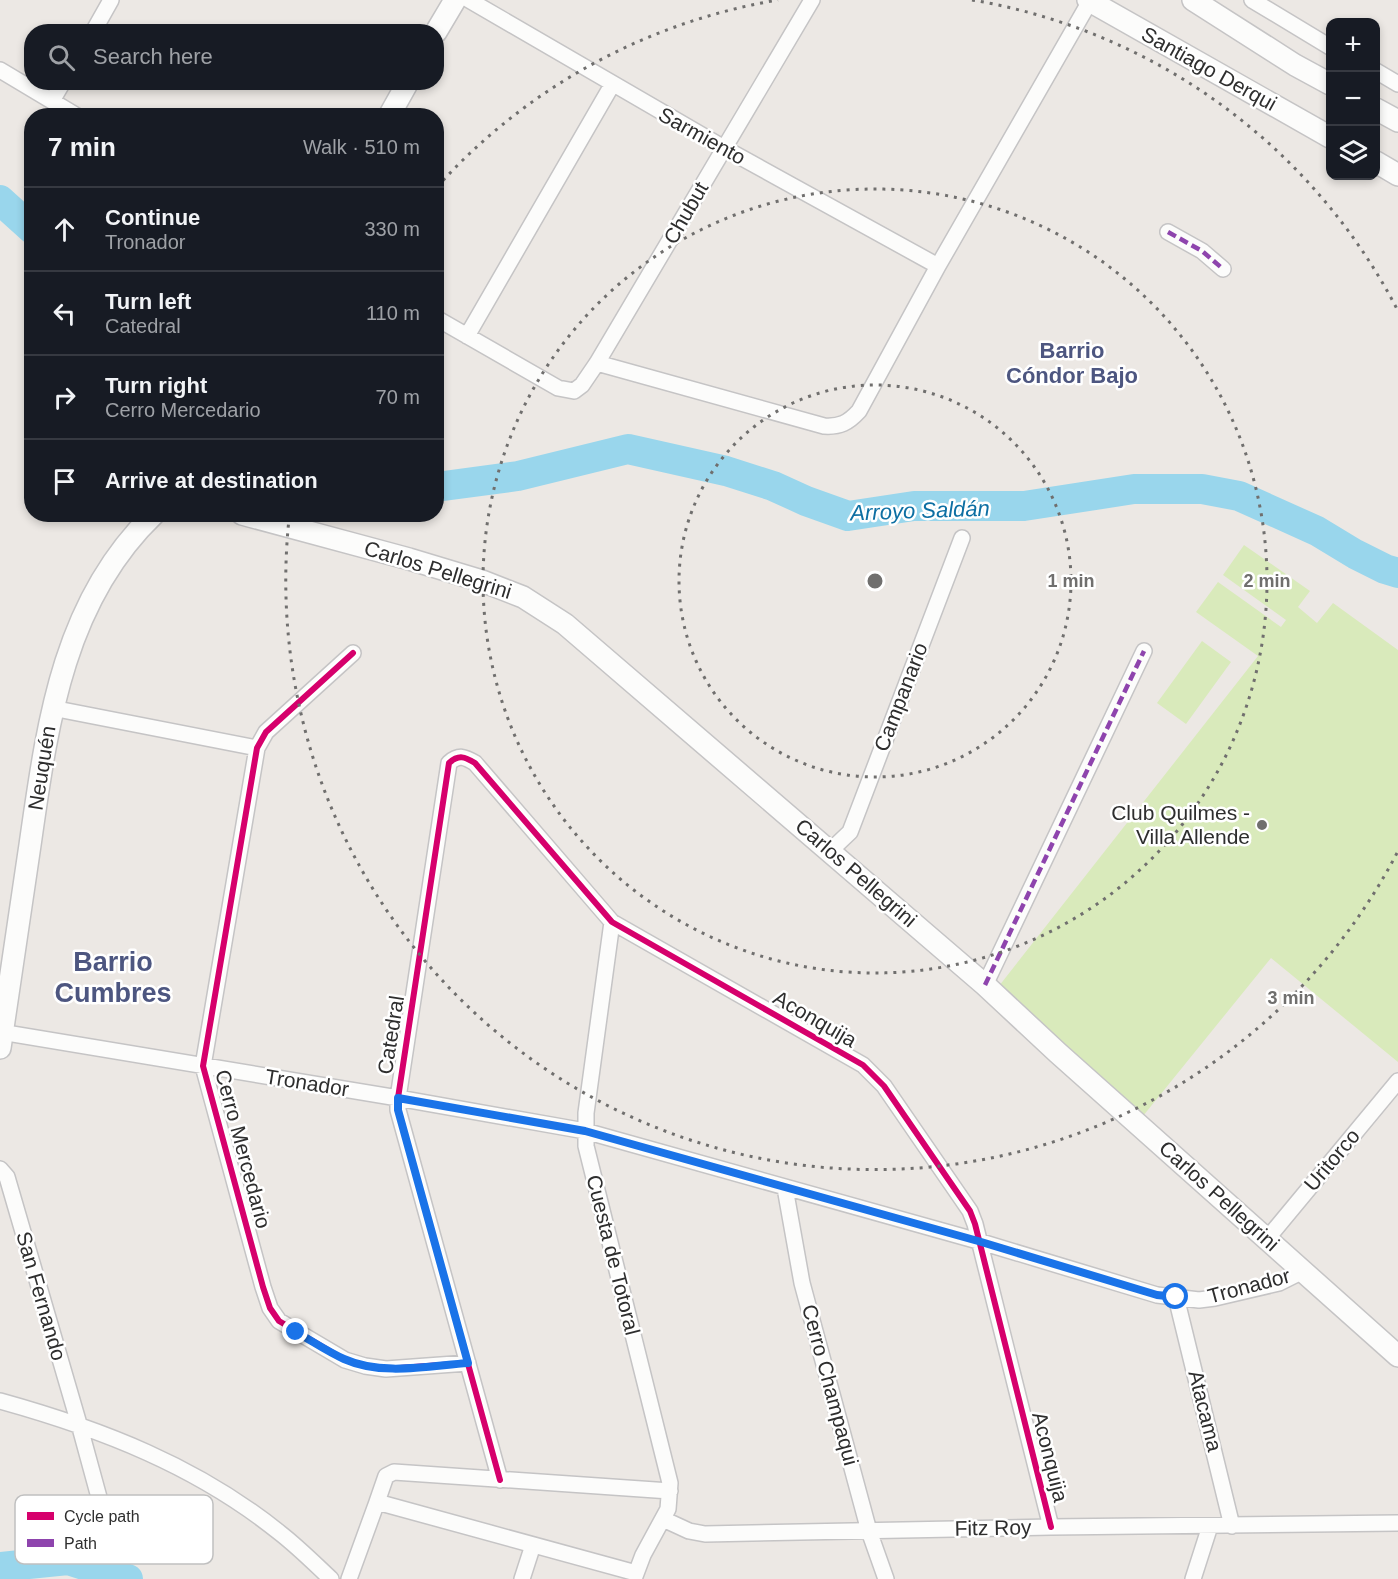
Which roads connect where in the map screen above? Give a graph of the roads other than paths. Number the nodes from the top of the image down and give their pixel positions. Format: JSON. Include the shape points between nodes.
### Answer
{"nodes":[{"id":1,"x":111,"y":0,"type":"edge"},
{"id":2,"x":455,"y":0,"type":"edge"},
{"id":3,"x":469,"y":0,"type":"edge"},
{"id":4,"x":812,"y":0,"type":"edge"},
{"id":5,"x":1193,"y":0,"type":"edge"},
{"id":6,"x":1252,"y":0,"type":"edge"},
{"id":7,"x":1089,"y":1,"type":"edge"},
{"id":8,"x":98,"y":24,"type":"edge"},
{"id":9,"x":441,"y":24,"type":"edge"},
{"id":10,"x":1326,"y":45,"type":"edge"},
{"id":11,"x":0,"y":70,"type":"edge"},
{"id":12,"x":1378,"y":72,"type":"edge"},
{"id":13,"x":1326,"y":82,"type":"edge"},
{"id":14,"x":24,"y":84,"type":"edge"},
{"id":15,"x":1398,"y":84,"type":"edge"},
{"id":16,"x":612,"y":85,"type":"junction"},
{"id":17,"x":34,"y":90,"type":"edge"},
{"id":18,"x":58,"y":90,"type":"edge"},
{"id":19,"x":404,"y":90,"type":"edge"},
{"id":20,"x":52,"y":101,"type":"junction"},
{"id":21,"x":64,"y":108,"type":"edge"},
{"id":22,"x":393,"y":108,"type":"edge"},
{"id":23,"x":1380,"y":111,"type":"edge"},
{"id":24,"x":1398,"y":121,"type":"edge"},
{"id":25,"x":1326,"y":135,"type":"edge"},
{"id":26,"x":724,"y":148,"type":"junction"},
{"id":27,"x":1380,"y":164,"type":"edge"},
{"id":28,"x":1398,"y":175,"type":"edge"},
{"id":29,"x":1167,"y":232,"type":"dead end"},
{"id":30,"x":938,"y":266,"type":"junction"},
{"id":31,"x":1223,"y":269,"type":"dead end"},
{"id":32,"x":444,"y":323,"type":"edge"},
{"id":33,"x":467,"y":336,"type":"junction"},
{"id":34,"x":597,"y":363,"type":"junction"},
{"id":35,"x":147,"y":522,"type":"edge"},
{"id":36,"x":271,"y":522,"type":"edge"},
{"id":37,"x":962,"y":538,"type":"dead end"},
{"id":38,"x":1144,"y":651,"type":"dead end"},
{"id":39,"x":353,"y":653,"type":"dead end"},
{"id":40,"x":52,"y":708,"type":"junction"},
{"id":41,"x":257,"y":748,"type":"junction"},
{"id":42,"x":449,"y":763,"type":"joint"},
{"id":43,"x":831,"y":851,"type":"junction"},
{"id":44,"x":612,"y":922,"type":"junction"},
{"id":45,"x":985,"y":985,"type":"junction"},
{"id":46,"x":1,"y":1037,"type":"edge"},
{"id":47,"x":203,"y":1066,"type":"junction"},
{"id":48,"x":1398,"y":1081,"type":"edge"},
{"id":49,"x":398,"y":1098,"type":"junction"},
{"id":50,"x":585,"y":1131,"type":"junction"},
{"id":51,"x":0,"y":1169,"type":"edge"},
{"id":52,"x":785,"y":1188,"type":"junction"},
{"id":53,"x":1267,"y":1239,"type":"junction"},
{"id":54,"x":978,"y":1241,"type":"junction"},
{"id":55,"x":1303,"y":1271,"type":"junction"},
{"id":56,"x":1176,"y":1297,"type":"junction"},
{"id":57,"x":1398,"y":1356,"type":"edge"},
{"id":58,"x":468,"y":1363,"type":"junction"},
{"id":59,"x":0,"y":1401,"type":"edge"},
{"id":60,"x":79,"y":1424,"type":"junction"},
{"id":61,"x":500,"y":1480,"type":"junction"},
{"id":62,"x":670,"y":1491,"type":"junction"},
{"id":63,"x":98,"y":1495,"type":"edge"},
{"id":64,"x":377,"y":1502,"type":"junction"},
{"id":65,"x":663,"y":1519,"type":"junction"},
{"id":66,"x":1398,"y":1523,"type":"edge"},
{"id":67,"x":1210,"y":1526,"type":"junction"},
{"id":68,"x":1232,"y":1526,"type":"junction"},
{"id":69,"x":1051,"y":1527,"type":"junction"},
{"id":70,"x":868,"y":1531,"type":"junction"},
{"id":71,"x":533,"y":1545,"type":"junction"},
{"id":72,"x":635,"y":1576,"type":"edge"},
{"id":73,"x":331,"y":1579,"type":"edge"},
{"id":74,"x":349,"y":1579,"type":"edge"},
{"id":75,"x":522,"y":1579,"type":"edge"},
{"id":76,"x":886,"y":1579,"type":"edge"},
{"id":77,"x":1192,"y":1579,"type":"edge"}],
"edges":[{"from":1,"to":8,"type":"street"},
{"from":2,"to":9,"type":"main road"},
{"from":3,"to":16,"type":"street","name":"Sarmiento"},
{"from":4,"to":26,"type":"street","name":"Chubut"},
{"from":5,"to":13,"type":"main road"},
{"from":6,"to":10,"type":"street"},
{"from":7,"to":25,"type":"main road","name":"Santiago Derqui"},
{"from":7,"to":30,"type":"street"},
{"from":11,"to":14,"type":"street"},
{"from":12,"to":15,"type":"street"},
{"from":16,"to":26,"type":"street","name":"Sarmiento"},
{"from":16,"to":33,"type":"street"},
{"from":17,"to":20,"type":"street"},
{"from":18,"to":20,"type":"street"},
{"from":19,"to":22,"type":"main road"},
{"from":20,"to":21,"type":"street"},
{"from":23,"to":24,"type":"main road"},
{"from":26,"to":30,"type":"street","name":"Sarmiento"},
{"from":26,"to":34,"type":"street","name":"Chubut"},
{"from":27,"to":28,"type":"main road"},
{"from":29,"to":31,"type":"street","via":[[1202,251]]},
{"from":30,"to":34,"type":"street","via":[[858,411],[844,424],[834,427]]},
{"from":32,"to":33,"type":"street"},
{"from":33,"to":34,"type":"street","name":"Chubut","via":[[558,388],[574,391]]},
{"from":35,"to":40,"type":"main road","name":"Neuquén","via":[[122,550],[86,608],[65,660]]},
{"from":36,"to":43,"type":"main road","name":"Carlos Pellegrini","via":[[459,573],[523,597],[565,624]]},
{"from":37,"to":43,"type":"street","name":"Campanario","via":[[850,832]]},
{"from":38,"to":45,"type":"street"},
{"from":39,"to":41,"type":"street","via":[[266,732]]},
{"from":40,"to":41,"type":"street"},
{"from":40,"to":46,"type":"main road","name":"Neuquén"},
{"from":41,"to":47,"type":"street","name":"Cerro Mercedario"},
{"from":42,"to":44,"type":"street","name":"Aconquija","via":[[464,757],[475,763]]},
{"from":42,"to":49,"type":"street","name":"Catedral"},
{"from":43,"to":45,"type":"main road","name":"Carlos Pellegrini"},
{"from":44,"to":50,"type":"street","name":"Cuesta de Totoral"},
{"from":44,"to":54,"type":"street","name":"Aconquija","via":[[863,1065],[884,1086],[970,1211]]},
{"from":45,"to":53,"type":"main road","name":"Carlos Pellegrini"},
{"from":46,"to":47,"type":"street","name":"Tronador"},
{"from":47,"to":49,"type":"street","name":"Tronador"},
{"from":47,"to":58,"type":"street","name":"Cerro Mercedario","via":[[263,1287],[279,1321],[345,1360],[365,1366],[386,1369]]},
{"from":48,"to":53,"type":"street","name":"Uritorco"},
{"from":49,"to":50,"type":"street","name":"Tronador"},
{"from":49,"to":58,"type":"street","name":"Catedral","via":[[398,1110]]},
{"from":50,"to":52,"type":"street","name":"Tronador"},
{"from":50,"to":62,"type":"street","name":"Cuesta de Totoral"},
{"from":51,"to":60,"type":"street","name":"San Fernando","via":[[7,1178]]},
{"from":52,"to":54,"type":"street","name":"Tronador"},
{"from":52,"to":70,"type":"street","name":"Cerro Champaqui","via":[[802,1283]]},
{"from":53,"to":55,"type":"main road","name":"Carlos Pellegrini"},
{"from":54,"to":56,"type":"street","name":"Tronador","via":[[1157,1295]]},
{"from":54,"to":69,"type":"street","name":"Aconquija"},
{"from":55,"to":56,"type":"street","name":"Tronador","via":[[1279,1283],[1215,1298]]},
{"from":55,"to":57,"type":"main road","name":"Carlos Pellegrini"},
{"from":56,"to":68,"type":"street","name":"Atacama"},
{"from":58,"to":61,"type":"street","name":"Catedral"},
{"from":59,"to":60,"type":"street"},
{"from":60,"to":63,"type":"street","name":"San Fernando"},
{"from":60,"to":73,"type":"street","via":[[146,1451],[234,1500],[280,1533]]},
{"from":61,"to":62,"type":"street"},
{"from":61,"to":64,"type":"street","via":[[394,1472],[386,1476]]},
{"from":62,"to":65,"type":"street","name":"Cuesta de Totoral"},
{"from":64,"to":71,"type":"street"},
{"from":64,"to":74,"type":"street"},
{"from":65,"to":70,"type":"street","name":"Fitz Roy","via":[[705,1534]]},
{"from":65,"to":72,"type":"street","name":"Cuesta de Totoral"},
{"from":66,"to":68,"type":"street","name":"Fitz Roy"},
{"from":67,"to":68,"type":"street","name":"Fitz Roy"},
{"from":67,"to":69,"type":"street","name":"Fitz Roy"},
{"from":67,"to":77,"type":"street"},
{"from":69,"to":70,"type":"street","name":"Fitz Roy"},
{"from":70,"to":76,"type":"street","name":"Cerro Champaqui"},
{"from":71,"to":72,"type":"street"},
{"from":71,"to":75,"type":"street"}]}
